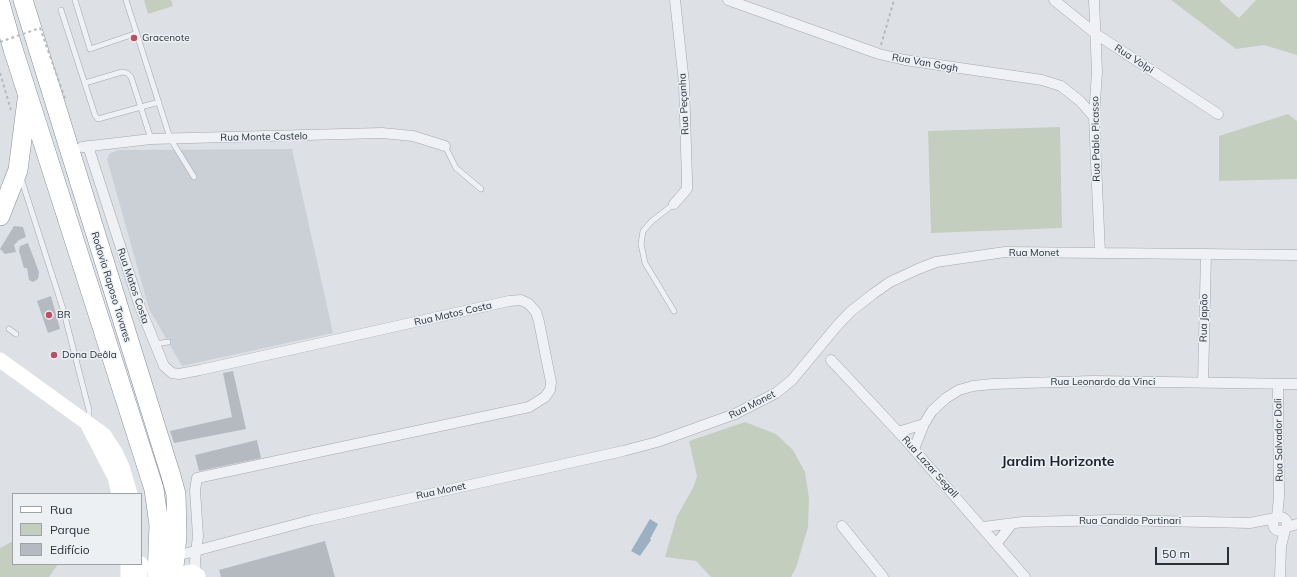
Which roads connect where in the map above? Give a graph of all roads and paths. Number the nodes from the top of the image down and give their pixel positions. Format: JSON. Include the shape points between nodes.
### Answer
{"nodes":[{"id":1,"x":23,"y":0,"type":"edge"},
{"id":2,"x":75,"y":0,"type":"edge"},
{"id":3,"x":126,"y":0,"type":"edge"},
{"id":4,"x":675,"y":0,"type":"edge"},
{"id":5,"x":728,"y":0,"type":"edge"},
{"id":6,"x":894,"y":0,"type":"edge"},
{"id":7,"x":1054,"y":0,"type":"edge"},
{"id":8,"x":1094,"y":0,"type":"edge"},
{"id":9,"x":0,"y":3,"type":"edge"},
{"id":10,"x":61,"y":10,"type":"dead end"},
{"id":11,"x":137,"y":34,"type":"junction"},
{"id":12,"x":1096,"y":34,"type":"junction"},
{"id":13,"x":0,"y":42,"type":"edge"},
{"id":14,"x":878,"y":54,"type":"junction"},
{"id":15,"x":85,"y":83,"type":"junction"},
{"id":16,"x":28,"y":95,"type":"junction"},
{"id":17,"x":66,"y":101,"type":"dead end"},
{"id":18,"x":159,"y":102,"type":"junction"},
{"id":19,"x":141,"y":108,"type":"junction"},
{"id":20,"x":1218,"y":114,"type":"dead end"},
{"id":21,"x":1094,"y":117,"type":"junction"},
{"id":22,"x":64,"y":133,"type":"junction"},
{"id":23,"x":170,"y":138,"type":"junction"},
{"id":24,"x":151,"y":139,"type":"junction"},
{"id":25,"x":445,"y":146,"type":"joint"},
{"id":26,"x":85,"y":147,"type":"junction"},
{"id":27,"x":73,"y":165,"type":"junction"},
{"id":28,"x":18,"y":170,"type":"junction"},
{"id":29,"x":194,"y":177,"type":"dead end"},
{"id":30,"x":481,"y":188,"type":"dead end"},
{"id":31,"x":5,"y":194,"type":"edge"},
{"id":32,"x":674,"y":204,"type":"joint"},
{"id":33,"x":0,"y":216,"type":"edge"},
{"id":34,"x":1100,"y":253,"type":"junction"},
{"id":35,"x":1206,"y":254,"type":"junction"},
{"id":36,"x":1297,"y":255,"type":"edge"},
{"id":37,"x":674,"y":311,"type":"dead end"},
{"id":38,"x":9,"y":329,"type":"dead end"},
{"id":39,"x":16,"y":334,"type":"dead end"},
{"id":40,"x":168,"y":342,"type":"dead end"},
{"id":41,"x":155,"y":344,"type":"junction"},
{"id":42,"x":0,"y":360,"type":"edge"},
{"id":43,"x":831,"y":360,"type":"dead end"},
{"id":44,"x":1203,"y":383,"type":"junction"},
{"id":45,"x":1278,"y":384,"type":"junction"},
{"id":46,"x":1297,"y":384,"type":"edge"},
{"id":47,"x":87,"y":424,"type":"junction"},
{"id":48,"x":924,"y":424,"type":"junction"},
{"id":49,"x":898,"y":432,"type":"junction"},
{"id":50,"x":914,"y":449,"type":"junction"},
{"id":51,"x":120,"y":493,"type":"edge"},
{"id":52,"x":130,"y":493,"type":"edge"},
{"id":53,"x":1297,"y":522,"type":"edge"},
{"id":54,"x":1280,"y":523,"type":"junction"},
{"id":55,"x":1011,"y":525,"type":"junction"},
{"id":56,"x":842,"y":526,"type":"dead end"},
{"id":57,"x":983,"y":527,"type":"junction"},
{"id":58,"x":997,"y":544,"type":"junction"},
{"id":59,"x":197,"y":550,"type":"junction"},
{"id":60,"x":128,"y":565,"type":"edge"},
{"id":61,"x":141,"y":565,"type":"edge"},
{"id":62,"x":177,"y":570,"type":"edge"},
{"id":63,"x":198,"y":576,"type":"edge"},
{"id":64,"x":128,"y":577,"type":"edge"},
{"id":65,"x":140,"y":577,"type":"edge"},
{"id":66,"x":157,"y":577,"type":"edge"},
{"id":67,"x":883,"y":577,"type":"edge"},
{"id":68,"x":1026,"y":577,"type":"edge"},
{"id":69,"x":1280,"y":577,"type":"edge"}],
"edges":[{"from":1,"to":22,"type":"highway","name":"Rodovia Raposo Tavares"},
{"from":2,"to":11,"type":"lane","via":[[90,49]]},
{"from":3,"to":11,"type":"lane"},
{"from":4,"to":32,"type":"street","name":"Rua Peçanha","via":[[684,83],[688,180],[686,189]]},
{"from":5,"to":14,"type":"street","name":"Rua Van Gogh"},
{"from":6,"to":14,"type":"path"},
{"from":7,"to":12,"type":"street","name":"Rua Volpi"},
{"from":8,"to":12,"type":"street","name":"Rua Pablo Picasso"},
{"from":9,"to":16,"type":"highway","name":"Rodovia Raposo Tavares"},
{"from":10,"to":15,"type":"lane"},
{"from":11,"to":18,"type":"lane"},
{"from":12,"to":20,"type":"street","name":"Rua Volpi"},
{"from":12,"to":21,"type":"street","name":"Rua Pablo Picasso"},
{"from":13,"to":17,"type":"path","bridge":true,"via":[[40,28]]},
{"from":14,"to":21,"type":"street","name":"Rua Van Gogh","via":[[919,64],[1042,80],[1061,86],[1080,101]]},
{"from":15,"to":19,"type":"lane","via":[[122,72],[127,73],[131,77]]},
{"from":15,"to":19,"type":"lane","via":[[98,119]]},
{"from":16,"to":28,"type":"highway"},
{"from":16,"to":66,"type":"highway","name":"Rodovia Raposo Tavares","via":[[154,489],[159,525]]},
{"from":18,"to":19,"type":"lane"},
{"from":18,"to":23,"type":"lane"},
{"from":19,"to":24,"type":"lane"},
{"from":21,"to":34,"type":"street","name":"Rua Pablo Picasso"},
{"from":22,"to":26,"type":"street"},
{"from":22,"to":27,"type":"highway","name":"Rodovia Raposo Tavares"},
{"from":23,"to":24,"type":"street","name":"Rua Monte Castelo"},
{"from":23,"to":25,"type":"street","name":"Rua Monte Castelo","via":[[382,133],[413,136]]},
{"from":23,"to":29,"type":"lane"},
{"from":24,"to":26,"type":"street","name":"Rua Monte Castelo"},
{"from":25,"to":30,"type":"lane","via":[[456,168]]},
{"from":26,"to":27,"type":"street"},
{"from":26,"to":41,"type":"street","name":"Rua Matos Costa"},
{"from":27,"to":62,"type":"highway","name":"Rodovia Raposo Tavares","via":[[176,494]]},
{"from":28,"to":31,"type":"highway"},
{"from":28,"to":47,"type":"lane","via":[[63,309],[89,410],[90,420]]},
{"from":31,"to":33,"type":"highway"},
{"from":32,"to":37,"type":"lane","via":[[643,231],[642,244],[645,263]]},
{"from":34,"to":35,"type":"street","name":"Rua Monet"},
{"from":34,"to":59,"type":"street","name":"Rua Monet","via":[[1006,252],[936,262],[911,272],[873,294],[850,312],[792,380],[776,393],[735,414],[657,442],[623,451],[312,520]]},
{"from":35,"to":36,"type":"street","name":"Rua Monet"},
{"from":35,"to":44,"type":"street","name":"Rua Japão"},
{"from":38,"to":39,"type":"lane"},
{"from":40,"to":41,"type":"lane"},
{"from":41,"to":59,"type":"street","name":"Rua Matos Costa","via":[[164,366],[172,373],[179,374],[509,301],[521,300],[529,304],[538,317],[551,382],[550,390],[545,397],[529,407],[197,478]]},
{"from":42,"to":47,"type":"main road"},
{"from":43,"to":49,"type":"street","name":"Rua Lazar Segall"},
{"from":44,"to":45,"type":"street","name":"Rua Leonardo da Vinci"},
{"from":44,"to":48,"type":"street","name":"Rua Leonardo da Vinci","via":[[1093,381],[986,384],[959,390],[946,398],[932,411]]},
{"from":45,"to":46,"type":"street","name":"Rua Leonardo da Vinci"},
{"from":45,"to":54,"type":"street","name":"Rua Salvador Dali","via":[[1280,497],[1283,503]]},
{"from":47,"to":51,"type":"main road","via":[[115,477]]},
{"from":47,"to":52,"type":"main road","via":[[104,435],[115,452]]},
{"from":48,"to":49,"type":"street"},
{"from":48,"to":50,"type":"street","name":"Rua Leonardo da Vinci"},
{"from":49,"to":50,"type":"street","name":"Rua Lazar Segall"},
{"from":50,"to":57,"type":"street","name":"Rua Lazar Segall"},
{"from":53,"to":54,"type":"street","name":"Rua Candido Portinari","via":[[1291,519]]},
{"from":54,"to":55,"type":"street","name":"Rua Candido Portinari","via":[[1115,520],[1024,522]]},
{"from":54,"to":69,"type":"street","name":"Rua Salvador Dali"},
{"from":55,"to":57,"type":"street","name":"Rua Candido Portinari"},
{"from":55,"to":58,"type":"street"},
{"from":56,"to":67,"type":"street"},
{"from":57,"to":58,"type":"street","name":"Rua Lazar Segall"},
{"from":58,"to":68,"type":"street","name":"Rua Lazar Segall"},
{"from":59,"to":62,"type":"street","name":"Rua Monet"},
{"from":59,"to":63,"type":"street","via":[[195,561]]},
{"from":60,"to":64,"type":"main road"},
{"from":61,"to":65,"type":"main road"},
{"from":62,"to":63,"type":"main road","via":[[192,572]]}]}
